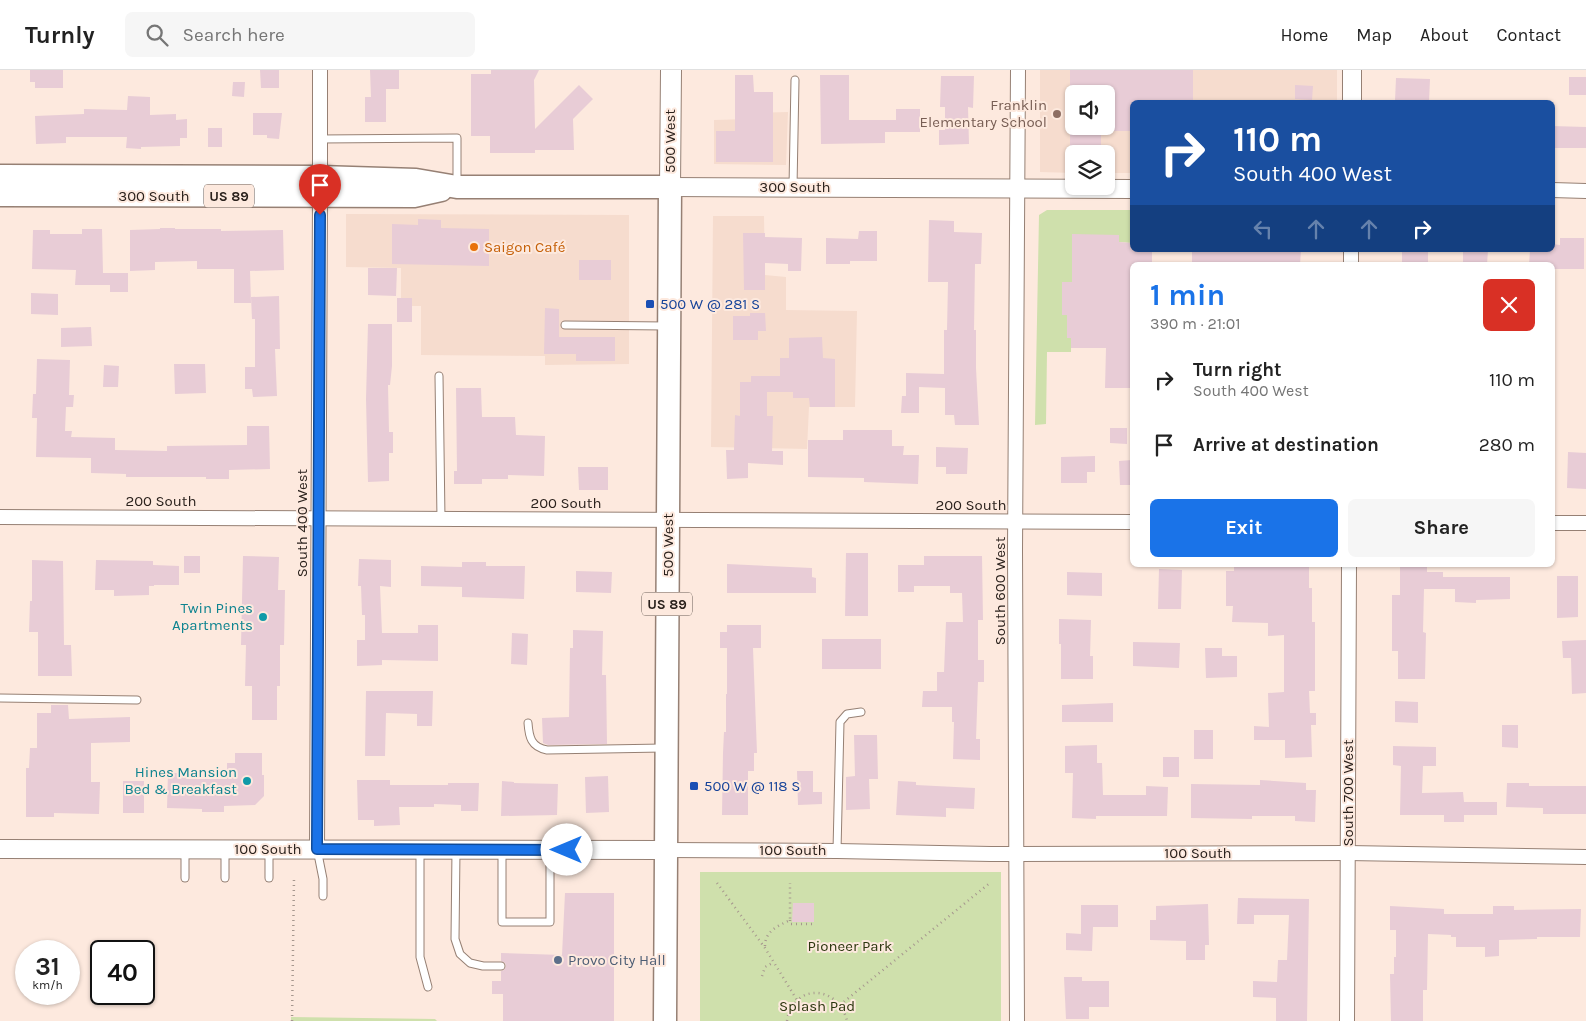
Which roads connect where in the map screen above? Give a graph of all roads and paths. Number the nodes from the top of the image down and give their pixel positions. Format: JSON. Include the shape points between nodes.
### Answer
{"nodes":[{"id":1,"x":320,"y":70,"type":"edge"},
{"id":2,"x":671,"y":70,"type":"edge"},
{"id":3,"x":1018,"y":70,"type":"edge"},
{"id":4,"x":1352,"y":70,"type":"edge"},
{"id":5,"x":795,"y":80,"type":"dead end"},
{"id":6,"x":1352,"y":100,"type":"edge"},
{"id":7,"x":320,"y":139,"type":"junction"},
{"id":8,"x":0,"y":176,"type":"edge"},
{"id":9,"x":320,"y":187,"type":"junction"},
{"id":10,"x":457,"y":187,"type":"junction"},
{"id":11,"x":670,"y":187,"type":"junction"},
{"id":12,"x":793,"y":187,"type":"junction"},
{"id":13,"x":1017,"y":188,"type":"junction"},
{"id":14,"x":1130,"y":189,"type":"edge"},
{"id":15,"x":1555,"y":190,"type":"edge"},
{"id":16,"x":1586,"y":191,"type":"edge"},
{"id":17,"x":0,"y":195,"type":"edge"},
{"id":18,"x":564,"y":325,"type":"dead end"},
{"id":19,"x":669,"y":326,"type":"junction"},
{"id":20,"x":439,"y":376,"type":"dead end"},
{"id":21,"x":0,"y":517,"type":"edge"},
{"id":22,"x":318,"y":518,"type":"junction"},
{"id":23,"x":441,"y":519,"type":"junction"},
{"id":24,"x":668,"y":520,"type":"junction"},
{"id":25,"x":1016,"y":521,"type":"junction"},
{"id":26,"x":1130,"y":522,"type":"edge"},
{"id":27,"x":1555,"y":523,"type":"edge"},
{"id":28,"x":1586,"y":523,"type":"edge"},
{"id":29,"x":1349,"y":567,"type":"edge"},
{"id":30,"x":0,"y":698,"type":"edge"},
{"id":31,"x":137,"y":700,"type":"dead end"},
{"id":32,"x":861,"y":712,"type":"dead end"},
{"id":33,"x":528,"y":723,"type":"dead end"},
{"id":34,"x":666,"y":748,"type":"junction"},
{"id":35,"x":0,"y":849,"type":"edge"},
{"id":36,"x":185,"y":849,"type":"junction"},
{"id":37,"x":225,"y":849,"type":"junction"},
{"id":38,"x":269,"y":849,"type":"junction"},
{"id":39,"x":317,"y":849,"type":"junction"},
{"id":40,"x":420,"y":849,"type":"junction"},
{"id":41,"x":456,"y":849,"type":"junction"},
{"id":42,"x":502,"y":850,"type":"junction"},
{"id":43,"x":550,"y":850,"type":"junction"},
{"id":44,"x":666,"y":850,"type":"junction"},
{"id":45,"x":837,"y":851,"type":"junction"},
{"id":46,"x":1348,"y":853,"type":"junction"},
{"id":47,"x":1017,"y":854,"type":"junction"},
{"id":48,"x":1586,"y":857,"type":"edge"},
{"id":49,"x":185,"y":878,"type":"dead end"},
{"id":50,"x":225,"y":878,"type":"dead end"},
{"id":51,"x":269,"y":878,"type":"dead end"},
{"id":52,"x":294,"y":878,"type":"dead end"},
{"id":53,"x":991,"y":882,"type":"dead end"},
{"id":54,"x":717,"y":883,"type":"dead end"},
{"id":55,"x":790,"y":883,"type":"dead end"},
{"id":56,"x":323,"y":896,"type":"dead end"},
{"id":57,"x":790,"y":920,"type":"junction"},
{"id":58,"x":812,"y":924,"type":"dead end"},
{"id":59,"x":765,"y":948,"type":"junction"},
{"id":60,"x":774,"y":962,"type":"junction"},
{"id":61,"x":501,"y":966,"type":"dead end"},
{"id":62,"x":762,"y":976,"type":"dead end"},
{"id":63,"x":428,"y":987,"type":"dead end"},
{"id":64,"x":797,"y":1000,"type":"junction"},
{"id":65,"x":840,"y":1005,"type":"junction"},
{"id":66,"x":292,"y":1021,"type":"edge"},
{"id":67,"x":665,"y":1021,"type":"edge"},
{"id":68,"x":787,"y":1021,"type":"edge"},
{"id":69,"x":847,"y":1021,"type":"edge"},
{"id":70,"x":1017,"y":1021,"type":"edge"},
{"id":71,"x":1347,"y":1021,"type":"edge"}],
"edges":[{"from":1,"to":7,"type":"street","name":"South 400 West"},
{"from":2,"to":11,"type":"main road","name":"500 West"},
{"from":3,"to":13,"type":"street","name":"South 600 West"},
{"from":4,"to":6,"type":"street"},
{"from":5,"to":12,"type":"lane"},
{"from":7,"to":9,"type":"street","name":"South 400 West"},
{"from":7,"to":10,"type":"lane","via":[[457,138]]},
{"from":8,"to":9,"type":"main road","name":"300 South","number":"US 89"},
{"from":9,"to":10,"type":"main road","name":"300 South","number":"US 89","via":[[414,196]]},
{"from":9,"to":17,"type":"main road","name":"300 South","number":"US 89"},
{"from":9,"to":22,"type":"street","name":"South 400 West"},
{"from":10,"to":11,"type":"main road","name":"300 South","number":"US 89"},
{"from":11,"to":12,"type":"street","name":"300 South"},
{"from":11,"to":19,"type":"main road","name":"500 West","number":"US 89"},
{"from":12,"to":13,"type":"street","name":"300 South"},
{"from":13,"to":14,"type":"street","name":"300 South"},
{"from":13,"to":25,"type":"street","name":"South 600 West"},
{"from":15,"to":16,"type":"street"},
{"from":18,"to":19,"type":"lane"},
{"from":19,"to":24,"type":"main road","name":"500 West","number":"US 89"},
{"from":20,"to":23,"type":"lane"},
{"from":21,"to":22,"type":"street","name":"200 South"},
{"from":22,"to":23,"type":"street","name":"200 South"},
{"from":22,"to":39,"type":"street","name":"South 400 West"},
{"from":23,"to":24,"type":"street","name":"200 South"},
{"from":24,"to":25,"type":"street","name":"200 South"},
{"from":24,"to":34,"type":"main road","name":"500 West","number":"US 89"},
{"from":25,"to":26,"type":"street","name":"200 South"},
{"from":25,"to":47,"type":"street","name":"South 600 West"},
{"from":27,"to":28,"type":"street"},
{"from":29,"to":46,"type":"street","name":"South 700 West"},
{"from":30,"to":31,"type":"lane"},
{"from":32,"to":45,"type":"lane","via":[[847,714],[840,722]]},
{"from":33,"to":34,"type":"lane","via":[[531,741],[547,750]]},
{"from":34,"to":44,"type":"main road","name":"500 West","number":"US 89"},
{"from":35,"to":36,"type":"street","name":"100 South"},
{"from":36,"to":37,"type":"street","name":"100 South"},
{"from":36,"to":49,"type":"lane"},
{"from":37,"to":38,"type":"street","name":"100 South"},
{"from":37,"to":50,"type":"lane"},
{"from":38,"to":39,"type":"street","name":"100 South"},
{"from":38,"to":51,"type":"lane"},
{"from":39,"to":40,"type":"street","name":"100 South"},
{"from":39,"to":56,"type":"lane"},
{"from":40,"to":41,"type":"street","name":"100 South"},
{"from":40,"to":63,"type":"lane","via":[[420,957]]},
{"from":41,"to":42,"type":"street","name":"100 South"},
{"from":41,"to":61,"type":"lane","via":[[455,939],[460,954],[470,963]]},
{"from":42,"to":43,"type":"street","name":"100 South"},
{"from":42,"to":43,"type":"lane","via":[[502,922],[550,922]]},
{"from":43,"to":44,"type":"street","name":"100 South"},
{"from":44,"to":45,"type":"street","name":"100 South"},
{"from":44,"to":67,"type":"main road","name":"500 West","number":"US 89"},
{"from":45,"to":47,"type":"street","name":"100 South"},
{"from":46,"to":47,"type":"street","name":"100 South"},
{"from":46,"to":48,"type":"street","name":"100 South"},
{"from":46,"to":71,"type":"street","name":"South 700 West"},
{"from":47,"to":70,"type":"street","name":"South 600 West"},
{"from":52,"to":66,"type":"path"},
{"from":53,"to":65,"type":"path"},
{"from":54,"to":59,"type":"path"},
{"from":55,"to":57,"type":"path"},
{"from":57,"to":58,"type":"path","via":[[790,924]]},
{"from":57,"to":59,"type":"path","via":[[768,934]]},
{"from":59,"to":60,"type":"path"},
{"from":60,"to":62,"type":"path","via":[[766,967]]},
{"from":60,"to":64,"type":"path"},
{"from":64,"to":65,"type":"path","via":[[808,994],[825,994]]},
{"from":64,"to":68,"type":"path"},
{"from":65,"to":69,"type":"path"}]}
